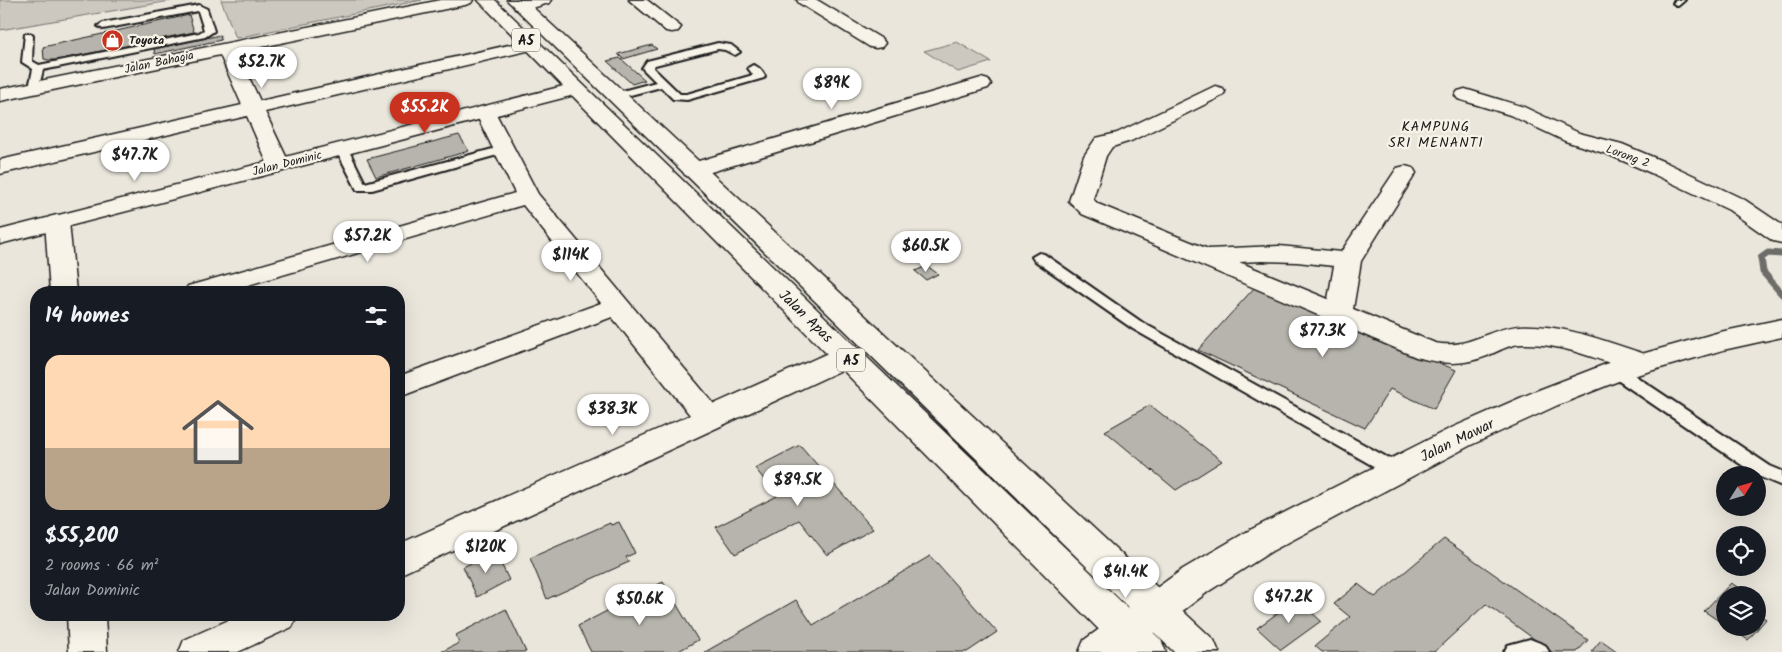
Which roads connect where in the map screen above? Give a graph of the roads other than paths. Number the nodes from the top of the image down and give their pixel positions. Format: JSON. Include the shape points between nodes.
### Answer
{"nodes":[{"id":1,"x":465,"y":0,"type":"edge"},
{"id":2,"x":486,"y":0,"type":"edge"},
{"id":3,"x":543,"y":0,"type":"edge"},
{"id":4,"x":637,"y":0,"type":"edge"},
{"id":5,"x":805,"y":0,"type":"edge"},
{"id":6,"x":517,"y":1,"type":"edge"},
{"id":7,"x":103,"y":26,"type":"dead end"},
{"id":8,"x":672,"y":27,"type":"dead end"},
{"id":9,"x":28,"y":36,"type":"dead end"},
{"id":10,"x":876,"y":43,"type":"dead end"},
{"id":11,"x":531,"y":45,"type":"junction"},
{"id":12,"x":226,"y":48,"type":"junction"},
{"id":13,"x":735,"y":52,"type":"dead end"},
{"id":14,"x":38,"y":68,"type":"junction"},
{"id":15,"x":753,"y":68,"type":"dead end"},
{"id":16,"x":576,"y":79,"type":"junction"},
{"id":17,"x":663,"y":83,"type":"junction"},
{"id":18,"x":981,"y":84,"type":"dead end"},
{"id":19,"x":34,"y":88,"type":"junction"},
{"id":20,"x":1215,"y":92,"type":"dead end"},
{"id":21,"x":0,"y":94,"type":"edge"},
{"id":22,"x":1464,"y":95,"type":"dead end"},
{"id":23,"x":615,"y":96,"type":"junction"},
{"id":24,"x":254,"y":109,"type":"junction"},
{"id":25,"x":485,"y":112,"type":"junction"},
{"id":26,"x":342,"y":149,"type":"junction"},
{"id":27,"x":504,"y":150,"type":"junction"},
{"id":28,"x":277,"y":159,"type":"junction"},
{"id":29,"x":0,"y":167,"type":"edge"},
{"id":30,"x":693,"y":170,"type":"junction"},
{"id":31,"x":1404,"y":173,"type":"dead end"},
{"id":32,"x":528,"y":196,"type":"junction"},
{"id":33,"x":57,"y":222,"type":"junction"},
{"id":34,"x":0,"y":223,"type":"edge"},
{"id":35,"x":1781,"y":236,"type":"edge"},
{"id":36,"x":0,"y":237,"type":"edge"},
{"id":37,"x":1206,"y":256,"type":"junction"},
{"id":38,"x":1038,"y":257,"type":"dead end"},
{"id":39,"x":1348,"y":261,"type":"junction"},
{"id":40,"x":62,"y":286,"type":"edge"},
{"id":41,"x":218,"y":286,"type":"edge"},
{"id":42,"x":617,"y":306,"type":"junction"},
{"id":43,"x":1339,"y":315,"type":"junction"},
{"id":44,"x":1782,"y":328,"type":"edge"},
{"id":45,"x":847,"y":356,"type":"junction"},
{"id":46,"x":1628,"y":367,"type":"junction"},
{"id":47,"x":405,"y":385,"type":"edge"},
{"id":48,"x":709,"y":418,"type":"junction"},
{"id":49,"x":1395,"y":470,"type":"junction"},
{"id":50,"x":1782,"y":480,"type":"edge"},
{"id":51,"x":405,"y":557,"type":"edge"},
{"id":52,"x":1156,"y":610,"type":"junction"},
{"id":53,"x":86,"y":621,"type":"edge"},
{"id":54,"x":266,"y":621,"type":"edge"},
{"id":55,"x":1124,"y":645,"type":"edge"},
{"id":56,"x":88,"y":652,"type":"edge"},
{"id":57,"x":198,"y":652,"type":"edge"},
{"id":58,"x":1200,"y":652,"type":"edge"},
{"id":59,"x":1515,"y":652,"type":"edge"},
{"id":60,"x":1538,"y":652,"type":"edge"}],
"edges":[{"from":1,"to":12,"type":"main road","name":"Jalan Bahagia"},
{"from":2,"to":11,"type":"main road","name":"Jalan Apas","number":"A5"},
{"from":3,"to":6,"type":"main road"},
{"from":4,"to":8,"type":"main road"},
{"from":5,"to":10,"type":"main road"},
{"from":6,"to":16,"type":"main road","name":"Jalan Apas","number":"A5"},
{"from":7,"to":14,"type":"lane","via":[[199,8],[209,31]]},
{"from":9,"to":14,"type":"lane","via":[[27,62]]},
{"from":11,"to":16,"type":"main road","name":"Jalan Apas","number":"A5"},
{"from":11,"to":24,"type":"main road"},
{"from":12,"to":19,"type":"main road","name":"Jalan Bahagia"},
{"from":12,"to":24,"type":"main road"},
{"from":13,"to":17,"type":"lane","via":[[718,46],[647,66]]},
{"from":14,"to":19,"type":"lane"},
{"from":15,"to":17,"type":"lane","via":[[760,76],[687,97],[677,96]]},
{"from":16,"to":23,"type":"main road","name":"Jalan Apas","number":"A5"},
{"from":16,"to":25,"type":"main road","name":"Jalan Dominic"},
{"from":16,"to":28,"type":"main road","name":"Jalan Dominic"},
{"from":16,"to":45,"type":"main road","name":"Jalan Apas","number":"A5"},
{"from":17,"to":23,"type":"lane"},
{"from":18,"to":30,"type":"main road"},
{"from":19,"to":21,"type":"main road","name":"Jalan Bahagia"},
{"from":20,"to":37,"type":"main road","via":[[1124,137],[1104,143],[1095,156],[1081,202]]},
{"from":22,"to":35,"type":"main road","name":"Lorong 2","via":[[1517,111],[1589,143],[1614,149],[1660,168],[1737,205]]},
{"from":23,"to":30,"type":"main road","name":"Jalan Apas","number":"A5"},
{"from":24,"to":28,"type":"main road"},
{"from":24,"to":29,"type":"main road"},
{"from":25,"to":26,"type":"main road","name":"Jalan Dominic"},
{"from":25,"to":27,"type":"main road"},
{"from":26,"to":27,"type":"lane","via":[[361,187]]},
{"from":26,"to":28,"type":"main road","name":"Jalan Dominic"},
{"from":27,"to":32,"type":"main road"},
{"from":28,"to":33,"type":"main road","name":"Jalan Dominic"},
{"from":28,"to":34,"type":"main road","name":"Jalan Dominic"},
{"from":30,"to":52,"type":"main road","name":"Jalan Apas","number":"A5"},
{"from":31,"to":39,"type":"main road"},
{"from":32,"to":41,"type":"main road"},
{"from":32,"to":42,"type":"main road"},
{"from":33,"to":36,"type":"main road","name":"Jalan Dominic"},
{"from":33,"to":40,"type":"main road"},
{"from":37,"to":39,"type":"main road","via":[[1275,252]]},
{"from":37,"to":43,"type":"main road"},
{"from":38,"to":49,"type":"lane","via":[[1138,326]]},
{"from":39,"to":43,"type":"main road"},
{"from":42,"to":47,"type":"main road"},
{"from":42,"to":48,"type":"main road"},
{"from":43,"to":46,"type":"main road","via":[[1443,354],[1462,354],[1506,337],[1542,335],[1561,339]]},
{"from":44,"to":46,"type":"main road","name":"Jalan Mawar","via":[[1720,341]]},
{"from":45,"to":48,"type":"main road"},
{"from":45,"to":55,"type":"main road","name":"Jalan Apas","number":"A5"},
{"from":46,"to":49,"type":"main road","name":"Jalan Mawar","via":[[1547,398]]},
{"from":46,"to":50,"type":"lane","via":[[1764,471]]},
{"from":48,"to":51,"type":"main road"},
{"from":49,"to":52,"type":"main road","name":"Jalan Mawar","via":[[1260,541],[1196,580]]},
{"from":52,"to":55,"type":"main road","name":"Jalan Mawar"},
{"from":52,"to":58,"type":"main road","number":"A5"},
{"from":53,"to":56,"type":"main road"},
{"from":54,"to":57,"type":"main road"},
{"from":59,"to":60,"type":"lane","via":[[1530,648]]}]}
